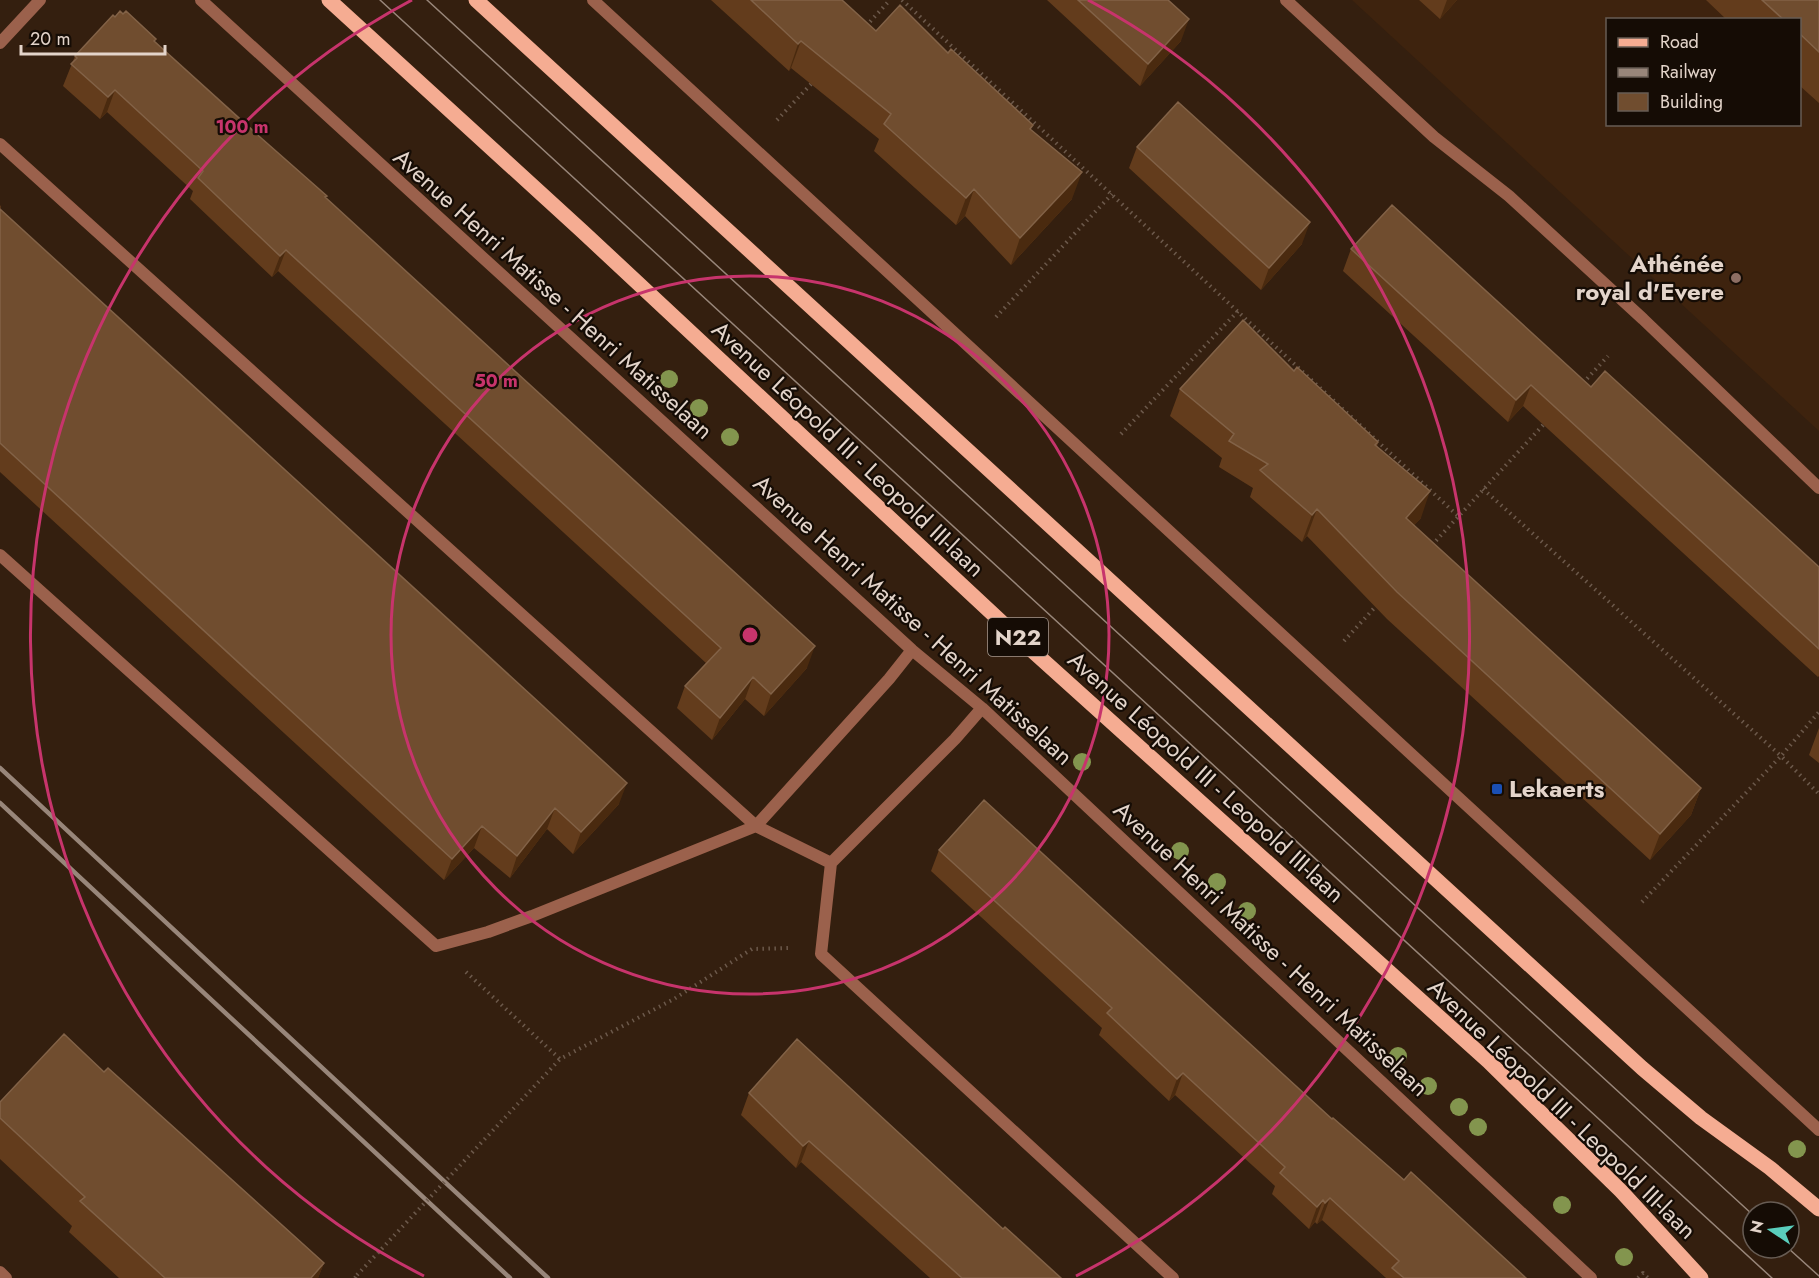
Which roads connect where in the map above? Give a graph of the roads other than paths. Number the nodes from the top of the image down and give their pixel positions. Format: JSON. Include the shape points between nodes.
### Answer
{"nodes":[{"id":1,"x":40,"y":0,"type":"edge"},
{"id":2,"x":201,"y":0,"type":"edge"},
{"id":3,"x":329,"y":0,"type":"edge"},
{"id":4,"x":476,"y":0,"type":"edge"},
{"id":5,"x":593,"y":0,"type":"edge"},
{"id":6,"x":1286,"y":0,"type":"edge"},
{"id":7,"x":0,"y":43,"type":"edge"},
{"id":8,"x":0,"y":144,"type":"edge"},
{"id":9,"x":1819,"y":488,"type":"edge"},
{"id":10,"x":0,"y":555,"type":"edge"},
{"id":11,"x":912,"y":650,"type":"junction"},
{"id":12,"x":982,"y":708,"type":"junction"},
{"id":13,"x":756,"y":826,"type":"junction"},
{"id":14,"x":831,"y":863,"type":"junction"},
{"id":15,"x":1819,"y":1130,"type":"edge"},
{"id":16,"x":1819,"y":1209,"type":"edge"},
{"id":17,"x":0,"y":1272,"type":"edge"},
{"id":18,"x":6,"y":1278,"type":"edge"},
{"id":19,"x":1173,"y":1278,"type":"edge"},
{"id":20,"x":1591,"y":1278,"type":"edge"},
{"id":21,"x":1701,"y":1278,"type":"edge"}],
"edges":[{"from":1,"to":7,"type":"street"},
{"from":2,"to":11,"type":"street","name":"Avenue Henri Matisse - Henri Matisselaan"},
{"from":3,"to":21,"type":"main road","name":"Avenue Léopold III - Leopold III-laan","number":"N22","via":[[1026,645],[1488,1061],[1621,1191]]},
{"from":4,"to":16,"type":"main road","via":[[1608,1038],[1701,1118]]},
{"from":5,"to":15,"type":"street"},
{"from":6,"to":9,"type":"street","via":[[1434,137],[1509,196]]},
{"from":8,"to":13,"type":"street"},
{"from":10,"to":13,"type":"street","via":[[436,946],[532,916]]},
{"from":11,"to":12,"type":"street","name":"Avenue Henri Matisse - Henri Matisselaan"},
{"from":11,"to":13,"type":"street"},
{"from":12,"to":14,"type":"street"},
{"from":12,"to":20,"type":"street","name":"Avenue Henri Matisse - Henri Matisselaan"},
{"from":13,"to":14,"type":"street"},
{"from":14,"to":19,"type":"street","via":[[821,954]]},
{"from":17,"to":18,"type":"street"}]}
